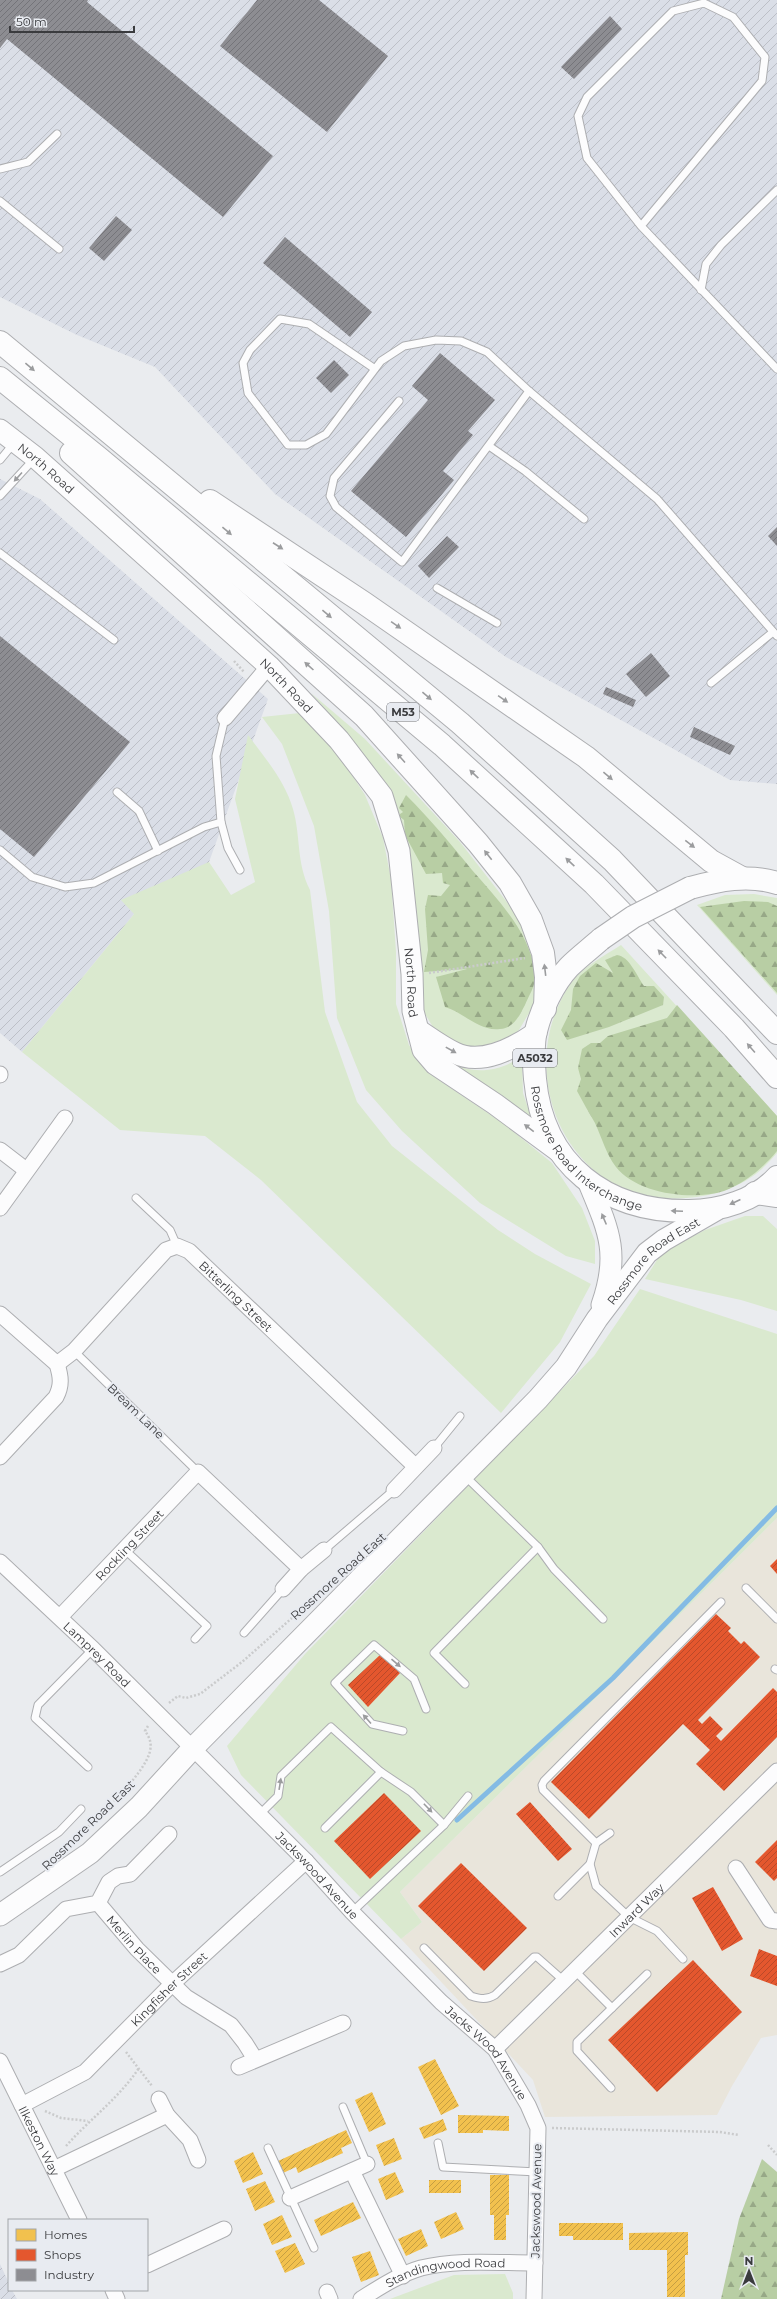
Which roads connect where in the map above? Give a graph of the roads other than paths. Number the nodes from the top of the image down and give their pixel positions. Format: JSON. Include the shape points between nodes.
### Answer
{"nodes":[{"id":1,"x":57,"y":134,"type":"dead end"},
{"id":2,"x":0,"y":169,"type":"edge"},
{"id":3,"x":777,"y":190,"type":"edge"},
{"id":4,"x":0,"y":201,"type":"edge"},
{"id":5,"x":641,"y":226,"type":"junction"},
{"id":6,"x":59,"y":249,"type":"dead end"},
{"id":7,"x":701,"y":290,"type":"junction"},
{"id":8,"x":0,"y":342,"type":"edge"},
{"id":9,"x":375,"y":369,"type":"junction"},
{"id":10,"x":777,"y":369,"type":"edge"},
{"id":11,"x":0,"y":378,"type":"edge"},
{"id":12,"x":0,"y":383,"type":"edge"},
{"id":13,"x":530,"y":391,"type":"junction"},
{"id":14,"x":399,"y":401,"type":"dead end"},
{"id":15,"x":7,"y":436,"type":"edge"},
{"id":16,"x":117,"y":440,"type":"junction"},
{"id":17,"x":490,"y":446,"type":"junction"},
{"id":18,"x":35,"y":457,"type":"junction"},
{"id":19,"x":0,"y":460,"type":"edge"},
{"id":20,"x":0,"y":496,"type":"edge"},
{"id":21,"x":584,"y":518,"type":"dead end"},
{"id":22,"x":0,"y":553,"type":"edge"},
{"id":23,"x":437,"y":588,"type":"dead end"},
{"id":24,"x":497,"y":623,"type":"dead end"},
{"id":25,"x":775,"y":634,"type":"edge"},
{"id":26,"x":114,"y":640,"type":"dead end"},
{"id":27,"x":269,"y":666,"type":"junction"},
{"id":28,"x":711,"y":683,"type":"dead end"},
{"id":29,"x":226,"y":718,"type":"joint"},
{"id":30,"x":117,"y":792,"type":"dead end"},
{"id":31,"x":221,"y":822,"type":"junction"},
{"id":32,"x":0,"y":850,"type":"edge"},
{"id":33,"x":158,"y":851,"type":"junction"},
{"id":34,"x":240,"y":870,"type":"dead end"},
{"id":35,"x":742,"y":878,"type":"junction"},
{"id":36,"x":776,"y":882,"type":"edge"},
{"id":37,"x":545,"y":1008,"type":"junction"},
{"id":38,"x":418,"y":1030,"type":"junction"},
{"id":39,"x":536,"y":1033,"type":"junction"},
{"id":40,"x":777,"y":1033,"type":"edge"},
{"id":41,"x":777,"y":1077,"type":"edge"},
{"id":42,"x":65,"y":1118,"type":"dead end"},
{"id":43,"x":0,"y":1150,"type":"edge"},
{"id":44,"x":560,"y":1152,"type":"junction"},
{"id":45,"x":26,"y":1170,"type":"junction"},
{"id":46,"x":777,"y":1177,"type":"edge"},
{"id":47,"x":589,"y":1183,"type":"junction"},
{"id":48,"x":754,"y":1193,"type":"junction"},
{"id":49,"x":777,"y":1196,"type":"edge"},
{"id":50,"x":136,"y":1198,"type":"dead end"},
{"id":51,"x":0,"y":1208,"type":"edge"},
{"id":52,"x":716,"y":1210,"type":"junction"},
{"id":53,"x":177,"y":1246,"type":"junction"},
{"id":54,"x":604,"y":1307,"type":"junction"},
{"id":55,"x":0,"y":1314,"type":"edge"},
{"id":56,"x":74,"y":1351,"type":"junction"},
{"id":57,"x":57,"y":1364,"type":"junction"},
{"id":58,"x":460,"y":1416,"type":"dead end"},
{"id":59,"x":434,"y":1448,"type":"joint"},
{"id":60,"x":0,"y":1457,"type":"edge"},
{"id":61,"x":415,"y":1466,"type":"junction"},
{"id":62,"x":198,"y":1472,"type":"junction"},
{"id":63,"x":464,"y":1475,"type":"junction"},
{"id":64,"x":394,"y":1490,"type":"joint"},
{"id":65,"x":538,"y":1547,"type":"junction"},
{"id":66,"x":124,"y":1548,"type":"junction"},
{"id":67,"x":324,"y":1550,"type":"joint"},
{"id":68,"x":0,"y":1562,"type":"edge"},
{"id":69,"x":301,"y":1569,"type":"junction"},
{"id":70,"x":746,"y":1588,"type":"dead end"},
{"id":71,"x":283,"y":1590,"type":"joint"},
{"id":72,"x":721,"y":1602,"type":"dead end"},
{"id":73,"x":60,"y":1617,"type":"junction"},
{"id":74,"x":603,"y":1619,"type":"dead end"},
{"id":75,"x":777,"y":1619,"type":"edge"},
{"id":76,"x":244,"y":1633,"type":"dead end"},
{"id":77,"x":195,"y":1639,"type":"dead end"},
{"id":78,"x":93,"y":1649,"type":"junction"},
{"id":79,"x":465,"y":1684,"type":"dead end"},
{"id":80,"x":426,"y":1709,"type":"dead end"},
{"id":81,"x":403,"y":1731,"type":"dead end"},
{"id":82,"x":193,"y":1748,"type":"junction"},
{"id":83,"x":88,"y":1768,"type":"dead end"},
{"id":84,"x":381,"y":1772,"type":"junction"},
{"id":85,"x":777,"y":1772,"type":"edge"},
{"id":86,"x":468,"y":1796,"type":"dead end"},
{"id":87,"x":81,"y":1809,"type":"dead end"},
{"id":88,"x":258,"y":1815,"type":"junction"},
{"id":89,"x":444,"y":1825,"type":"junction"},
{"id":90,"x":325,"y":1828,"type":"dead end"},
{"id":91,"x":610,"y":1833,"type":"dead end"},
{"id":92,"x":169,"y":1834,"type":"dead end"},
{"id":93,"x":596,"y":1843,"type":"junction"},
{"id":94,"x":306,"y":1861,"type":"junction"},
{"id":95,"x":590,"y":1864,"type":"junction"},
{"id":96,"x":736,"y":1868,"type":"dead end"},
{"id":97,"x":0,"y":1872,"type":"edge"},
{"id":98,"x":558,"y":1896,"type":"dead end"},
{"id":99,"x":98,"y":1902,"type":"junction"},
{"id":100,"x":352,"y":1912,"type":"junction"},
{"id":101,"x":0,"y":1915,"type":"edge"},
{"id":102,"x":629,"y":1917,"type":"junction"},
{"id":103,"x":777,"y":1921,"type":"edge"},
{"id":104,"x":424,"y":1948,"type":"dead end"},
{"id":105,"x":683,"y":1959,"type":"dead end"},
{"id":106,"x":0,"y":1964,"type":"edge"},
{"id":107,"x":575,"y":1971,"type":"junction"},
{"id":108,"x":647,"y":1974,"type":"dead end"},
{"id":109,"x":564,"y":1981,"type":"junction"},
{"id":110,"x":172,"y":1984,"type":"junction"},
{"id":111,"x":441,"y":2002,"type":"joint"},
{"id":112,"x":612,"y":2008,"type":"junction"},
{"id":113,"x":343,"y":2023,"type":"dead end"},
{"id":114,"x":495,"y":2049,"type":"junction"},
{"id":115,"x":255,"y":2059,"type":"junction"},
{"id":116,"x":0,"y":2061,"type":"edge"},
{"id":117,"x":240,"y":2067,"type":"dead end"},
{"id":118,"x":611,"y":2088,"type":"dead end"},
{"id":119,"x":159,"y":2099,"type":"road end"},
{"id":120,"x":22,"y":2105,"type":"junction"},
{"id":121,"x":528,"y":2105,"type":"joint"},
{"id":122,"x":342,"y":2107,"type":"dead end"},
{"id":123,"x":166,"y":2115,"type":"junction"},
{"id":124,"x":438,"y":2143,"type":"dead end"},
{"id":125,"x":268,"y":2148,"type":"dead end"},
{"id":126,"x":198,"y":2160,"type":"dead end"},
{"id":127,"x":367,"y":2164,"type":"joint"},
{"id":128,"x":54,"y":2169,"type":"junction"},
{"id":129,"x":352,"y":2171,"type":"junction"},
{"id":130,"x":537,"y":2172,"type":"junction"},
{"id":131,"x":290,"y":2198,"type":"junction"},
{"id":132,"x":79,"y":2219,"type":"edge"},
{"id":133,"x":224,"y":2229,"type":"dead end"},
{"id":134,"x":314,"y":2248,"type":"dead end"},
{"id":135,"x":535,"y":2263,"type":"junction"},
{"id":136,"x":148,"y":2265,"type":"edge"},
{"id":137,"x":403,"y":2276,"type":"junction"},
{"id":138,"x":361,"y":2299,"type":"edge"},
{"id":139,"x":534,"y":2299,"type":"edge"}],
"edges":[{"from":1,"to":2,"type":"lane","via":[[28,162]]},
{"from":3,"to":7,"type":"lane","via":[[706,264]]},
{"from":4,"to":6,"type":"lane"},
{"from":5,"to":5,"type":"lane","via":[[587,158],[578,116],[587,97],[673,11],[704,3],[733,17],[765,58],[762,81]]},
{"from":5,"to":7,"type":"lane"},
{"from":7,"to":10,"type":"lane"},
{"from":8,"to":16,"type":"main road","number":"M53","one_way":true},
{"from":9,"to":9,"type":"lane","via":[[309,324],[280,319],[250,350],[243,362],[248,393],[288,445],[306,445],[326,434]]},
{"from":9,"to":13,"type":"lane","via":[[381,361],[404,346],[436,340],[461,341],[487,352]]},
{"from":41,"to":11,"type":"main road","number":"M53","one_way":true,"via":[[734,1028],[594,884],[448,750]]},
{"from":37,"to":12,"type":"main road","one_way":true,"via":[[546,977],[543,953],[531,920],[510,883],[478,843],[364,716],[66,449]]},
{"from":13,"to":17,"type":"lane"},
{"from":13,"to":25,"type":"lane","via":[[657,499]]},
{"from":14,"to":17,"type":"lane","via":[[334,478],[330,496],[336,507],[402,562]]},
{"from":15,"to":18,"type":"main road","name":"North Road"},
{"from":15,"to":19,"type":"lane"},
{"from":16,"to":35,"type":"main road","one_way":true,"via":[[364,603],[501,698],[586,758],[711,860]]},
{"from":16,"to":40,"type":"main road","number":"M53","one_way":true,"via":[[472,734],[612,860]]},
{"from":17,"to":21,"type":"lane"},
{"from":18,"to":20,"type":"lane","one_way":true},
{"from":18,"to":27,"type":"main road","name":"North Road"},
{"from":22,"to":26,"type":"lane"},
{"from":23,"to":24,"type":"lane"},
{"from":25,"to":28,"type":"lane"},
{"from":27,"to":29,"type":"street"},
{"from":27,"to":38,"type":"main road","name":"North Road","via":[[339,740],[382,796],[399,851],[412,974],[413,1011]]},
{"from":29,"to":31,"type":"lane","via":[[216,756]]},
{"from":30,"to":33,"type":"lane","via":[[139,811]]},
{"from":31,"to":33,"type":"lane","via":[[204,827]]},
{"from":31,"to":34,"type":"lane","via":[[228,848]]},
{"from":32,"to":33,"type":"lane","via":[[32,877],[65,887],[94,883]]},
{"from":35,"to":36,"type":"main road","name":"Rossmore Road Interchange","number":"A5032"},
{"from":35,"to":37,"type":"main road","name":"Rossmore Road Interchange","number":"A5032","bridge":true,"via":[[715,881],[690,888],[633,917],[601,939],[568,968]]},
{"from":37,"to":39,"type":"main road","name":"Rossmore Road Interchange","number":"A5032"},
{"from":38,"to":39,"type":"main road","name":"North Road","one_way":true,"via":[[456,1053],[479,1056],[498,1054]]},
{"from":44,"to":38,"type":"main road","name":"North Road","one_way":true,"via":[[436,1064],[423,1050]]},
{"from":39,"to":44,"type":"main road","name":"Rossmore Road Interchange","number":"A5032","via":[[534,1066],[537,1092],[542,1115]]},
{"from":42,"to":45,"type":"street"},
{"from":43,"to":45,"type":"street"},
{"from":44,"to":47,"type":"main road","name":"Rossmore Road Interchange","number":"A5032"},
{"from":45,"to":51,"type":"street"},
{"from":46,"to":48,"type":"main road","name":"Rossmore Road Interchange","number":"A5032"},
{"from":52,"to":47,"type":"main road","name":"Rossmore Road Interchange","number":"A5032","one_way":true,"via":[[649,1209],[625,1202]]},
{"from":54,"to":47,"type":"main road","name":"Rossmore Road East","one_way":true,"via":[[610,1276],[611,1240]]},
{"from":48,"to":49,"type":"main road"},
{"from":48,"to":52,"type":"main road","name":"Rossmore Road Interchange","number":"A5032","one_way":true},
{"from":50,"to":53,"type":"lane","via":[[170,1230]]},
{"from":52,"to":54,"type":"main road","name":"Rossmore Road East","via":[[664,1240],[647,1253]]},
{"from":53,"to":56,"type":"street","via":[[166,1250]]},
{"from":53,"to":61,"type":"street","name":"Bitterling Street","via":[[189,1251]]},
{"from":54,"to":63,"type":"main road","name":"Rossmore Road East","via":[[566,1367]]},
{"from":55,"to":57,"type":"street"},
{"from":56,"to":57,"type":"street"},
{"from":56,"to":62,"type":"lane","name":"Bream Lane"},
{"from":57,"to":60,"type":"street","via":[[61,1376],[56,1397]]},
{"from":58,"to":59,"type":"lane"},
{"from":59,"to":61,"type":"street"},
{"from":61,"to":64,"type":"street"},
{"from":62,"to":66,"type":"street","name":"Rockling Street"},
{"from":62,"to":69,"type":"street"},
{"from":63,"to":65,"type":"lane"},
{"from":63,"to":82,"type":"main road","name":"Rossmore Road East"},
{"from":64,"to":67,"type":"lane"},
{"from":65,"to":74,"type":"lane","via":[[554,1569]]},
{"from":65,"to":79,"type":"lane","via":[[434,1653]]},
{"from":66,"to":73,"type":"street","name":"Rockling Street"},
{"from":66,"to":77,"type":"lane","via":[[207,1626]]},
{"from":67,"to":69,"type":"street"},
{"from":68,"to":73,"type":"street","name":"Lamprey Road"},
{"from":69,"to":71,"type":"street"},
{"from":70,"to":75,"type":"lane"},
{"from":71,"to":76,"type":"lane"},
{"from":72,"to":93,"type":"lane","via":[[544,1781],[544,1790]]},
{"from":73,"to":78,"type":"street","name":"Lamprey Road"},
{"from":78,"to":82,"type":"street","name":"Lamprey Road"},
{"from":78,"to":83,"type":"lane","via":[[38,1705],[35,1718]]},
{"from":81,"to":80,"type":"lane","one_way":true,"via":[[372,1724],[335,1683],[374,1645],[414,1679]]},
{"from":82,"to":88,"type":"street","name":"Jackswood Avenue"},
{"from":82,"to":101,"type":"main road","name":"Rossmore Road East","via":[[139,1807],[90,1853]]},
{"from":88,"to":84,"type":"lane","one_way":true,"via":[[278,1796],[281,1776],[332,1727]]},
{"from":84,"to":89,"type":"lane","one_way":true,"via":[[411,1792]]},
{"from":84,"to":90,"type":"lane"},
{"from":85,"to":102,"type":"street","name":"Inward Way"},
{"from":86,"to":89,"type":"lane"},
{"from":87,"to":97,"type":"lane","via":[[59,1832]]},
{"from":88,"to":94,"type":"street","name":"Jackswood Avenue"},
{"from":89,"to":100,"type":"lane"},
{"from":91,"to":93,"type":"lane"},
{"from":92,"to":99,"type":"street","via":[[130,1874],[118,1876],[109,1882]]},
{"from":93,"to":95,"type":"lane"},
{"from":94,"to":100,"type":"street","name":"Jackswood Avenue"},
{"from":94,"to":110,"type":"street","name":"Kingfisher Street"},
{"from":95,"to":98,"type":"lane"},
{"from":95,"to":102,"type":"lane","via":[[596,1886]]},
{"from":96,"to":103,"type":"street","via":[[770,1920]]},
{"from":99,"to":106,"type":"street","via":[[66,1909],[19,1955]]},
{"from":99,"to":110,"type":"street","name":"Merlin Place","via":[[137,1949]]},
{"from":100,"to":111,"type":"street","name":"Jackswood Avenue"},
{"from":102,"to":105,"type":"lane","via":[[657,1931]]},
{"from":102,"to":107,"type":"street","name":"Inward Way"},
{"from":104,"to":109,"type":"lane","via":[[471,1996],[476,1998],[489,1999],[495,1995],[534,1957]]},
{"from":107,"to":109,"type":"street","name":"Inward Way"},
{"from":107,"to":112,"type":"lane"},
{"from":108,"to":112,"type":"lane"},
{"from":109,"to":114,"type":"street","name":"Inward Way"},
{"from":110,"to":115,"type":"street","name":"Merlin Place","via":[[186,1997],[231,2025]]},
{"from":110,"to":120,"type":"street","name":"Kingfisher Street","via":[[85,2072]]},
{"from":111,"to":114,"type":"street","name":"Jacks Wood Avenue"},
{"from":112,"to":118,"type":"lane","via":[[577,2042],[577,2050]]},
{"from":113,"to":115,"type":"street"},
{"from":114,"to":121,"type":"street","name":"Jacks Wood Avenue"},
{"from":115,"to":117,"type":"street"},
{"from":116,"to":120,"type":"street","name":"Ilkeston Way"},
{"from":119,"to":123,"type":"street"},
{"from":120,"to":128,"type":"street","name":"Ilkeston Way"},
{"from":121,"to":130,"type":"street","name":"Jackswood Avenue","via":[[538,2128]]},
{"from":122,"to":127,"type":"lane"},
{"from":123,"to":126,"type":"street","via":[[190,2140]]},
{"from":123,"to":128,"type":"street"},
{"from":124,"to":130,"type":"lane","via":[[443,2167]]},
{"from":125,"to":131,"type":"lane"},
{"from":127,"to":129,"type":"street"},
{"from":128,"to":132,"type":"street","name":"Ilkeston Way"},
{"from":129,"to":131,"type":"street"},
{"from":129,"to":137,"type":"street"},
{"from":130,"to":135,"type":"street","name":"Jackswood Avenue"},
{"from":131,"to":134,"type":"lane"},
{"from":133,"to":136,"type":"street"},
{"from":135,"to":137,"type":"street","name":"Standingwood Road","via":[[451,2263],[420,2268]]},
{"from":135,"to":139,"type":"street","name":"Jackswood Avenue"},
{"from":137,"to":138,"type":"street","name":"Standingwood Road"}]}
